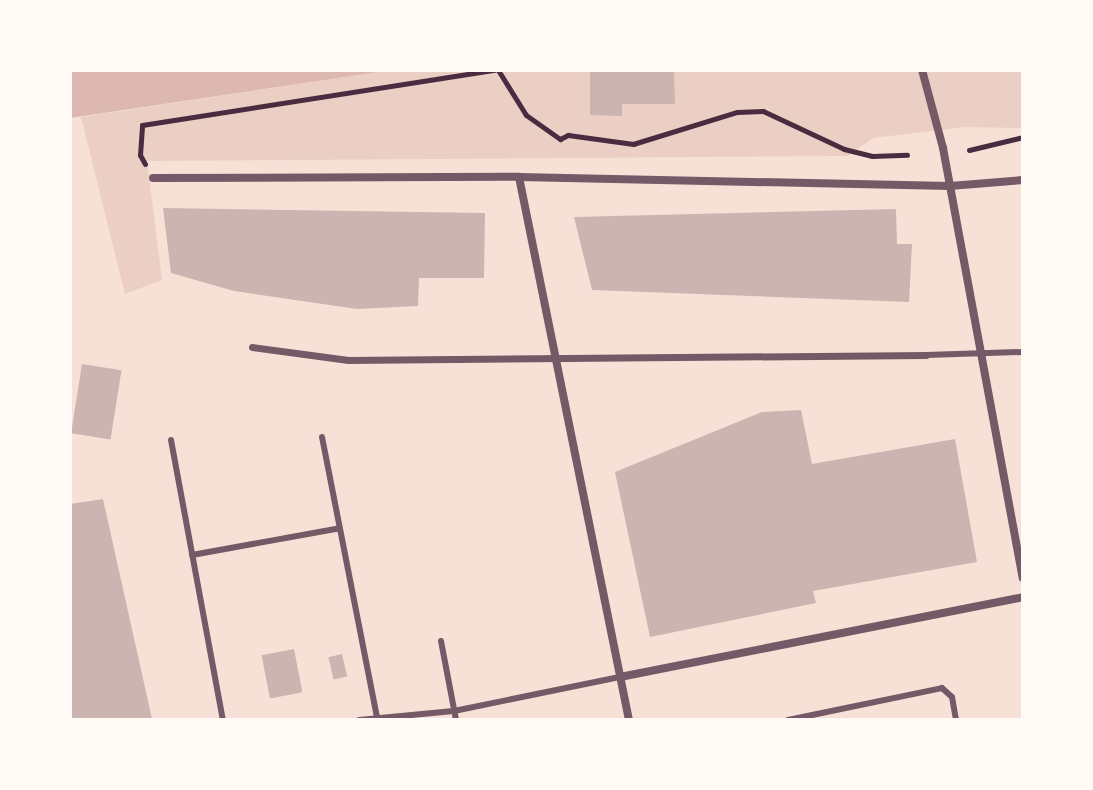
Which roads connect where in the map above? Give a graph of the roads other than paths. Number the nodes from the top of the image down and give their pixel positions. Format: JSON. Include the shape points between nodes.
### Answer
{"nodes":[{"id":1,"x":922,"y":70,"type":"edge"},
{"id":2,"x":519,"y":177,"type":"junction"},
{"id":3,"x":153,"y":178,"type":"road end"},
{"id":4,"x":1023,"y":180,"type":"edge"},
{"id":5,"x":950,"y":186,"type":"junction"},
{"id":6,"x":252,"y":347,"type":"dead end"},
{"id":7,"x":1023,"y":352,"type":"edge"},
{"id":8,"x":926,"y":355,"type":"joint"},
{"id":9,"x":322,"y":437,"type":"dead end"},
{"id":10,"x":171,"y":440,"type":"dead end"},
{"id":11,"x":340,"y":528,"type":"junction"},
{"id":12,"x":192,"y":555,"type":"junction"},
{"id":13,"x":1023,"y":578,"type":"edge"},
{"id":14,"x":1023,"y":597,"type":"edge"},
{"id":15,"x":441,"y":641,"type":"dead end"},
{"id":16,"x":620,"y":677,"type":"junction"},
{"id":17,"x":454,"y":711,"type":"junction"},
{"id":18,"x":377,"y":717,"type":"junction"},
{"id":19,"x":223,"y":720,"type":"edge"},
{"id":20,"x":359,"y":720,"type":"edge"},
{"id":21,"x":456,"y":720,"type":"edge"},
{"id":22,"x":629,"y":720,"type":"edge"},
{"id":23,"x":788,"y":720,"type":"edge"},
{"id":24,"x":956,"y":720,"type":"edge"}],
"edges":[{"from":1,"to":5,"type":"street"},
{"from":2,"to":3,"type":"street"},
{"from":2,"to":5,"type":"street"},
{"from":2,"to":16,"type":"street"},
{"from":4,"to":5,"type":"street"},
{"from":5,"to":13,"type":"street"},
{"from":6,"to":8,"type":"street","via":[[348,360]]},
{"from":7,"to":8,"type":"lane"},
{"from":9,"to":11,"type":"lane"},
{"from":10,"to":12,"type":"lane"},
{"from":11,"to":12,"type":"lane"},
{"from":11,"to":18,"type":"lane"},
{"from":12,"to":19,"type":"lane"},
{"from":14,"to":16,"type":"street"},
{"from":15,"to":17,"type":"lane"},
{"from":16,"to":17,"type":"lane"},
{"from":16,"to":22,"type":"street"},
{"from":17,"to":18,"type":"lane"},
{"from":17,"to":21,"type":"lane"},
{"from":18,"to":20,"type":"lane"},
{"from":23,"to":24,"type":"lane","via":[[942,688],[952,697]]}]}
